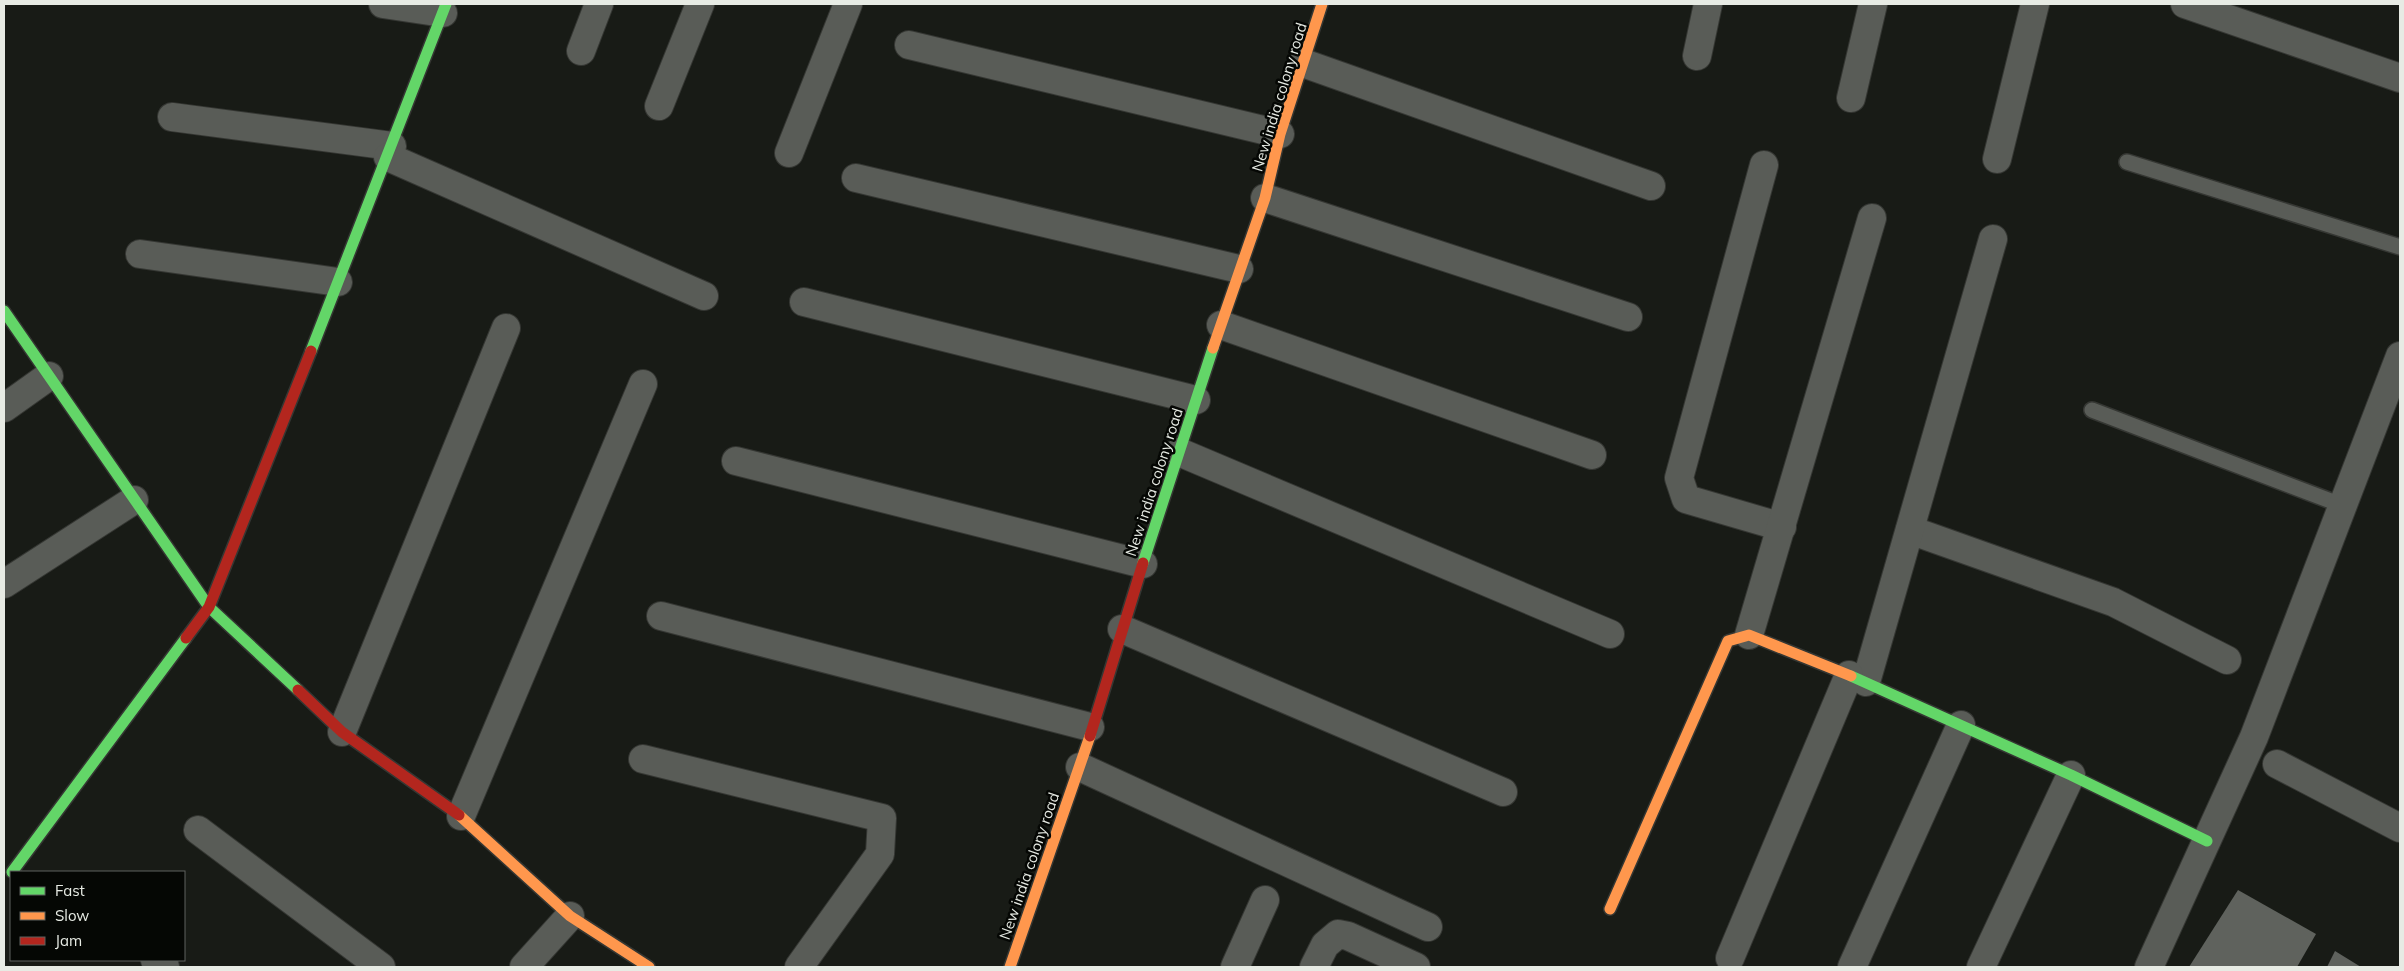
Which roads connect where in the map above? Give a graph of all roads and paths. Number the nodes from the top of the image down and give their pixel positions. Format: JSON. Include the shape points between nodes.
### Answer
{"nodes":[{"id":1,"x":383,"y":4,"type":"edge"},
{"id":2,"x":599,"y":4,"type":"edge"},
{"id":3,"x":700,"y":4,"type":"edge"},
{"id":4,"x":848,"y":4,"type":"edge"},
{"id":5,"x":1322,"y":4,"type":"edge"},
{"id":6,"x":1708,"y":4,"type":"edge"},
{"id":7,"x":1872,"y":4,"type":"edge"},
{"id":8,"x":2035,"y":4,"type":"edge"},
{"id":9,"x":2185,"y":4,"type":"edge"},
{"id":10,"x":444,"y":8,"type":"edge"},
{"id":11,"x":909,"y":45,"type":"dead end"},
{"id":12,"x":581,"y":51,"type":"dead end"},
{"id":13,"x":1696,"y":56,"type":"dead end"},
{"id":14,"x":1303,"y":64,"type":"junction"},
{"id":15,"x":2400,"y":78,"type":"edge"},
{"id":16,"x":1851,"y":98,"type":"dead end"},
{"id":17,"x":659,"y":106,"type":"dead end"},
{"id":18,"x":172,"y":117,"type":"dead end"},
{"id":19,"x":1280,"y":134,"type":"junction"},
{"id":20,"x":390,"y":152,"type":"junction"},
{"id":21,"x":789,"y":152,"type":"dead end"},
{"id":22,"x":1997,"y":159,"type":"dead end"},
{"id":23,"x":2127,"y":162,"type":"dead end"},
{"id":24,"x":1764,"y":165,"type":"dead end"},
{"id":25,"x":856,"y":178,"type":"dead end"},
{"id":26,"x":1651,"y":186,"type":"dead end"},
{"id":27,"x":1265,"y":198,"type":"junction"},
{"id":28,"x":1872,"y":218,"type":"dead end"},
{"id":29,"x":1993,"y":239,"type":"dead end"},
{"id":30,"x":2400,"y":247,"type":"edge"},
{"id":31,"x":140,"y":254,"type":"dead end"},
{"id":32,"x":1239,"y":268,"type":"junction"},
{"id":33,"x":338,"y":282,"type":"junction"},
{"id":34,"x":704,"y":296,"type":"dead end"},
{"id":35,"x":804,"y":302,"type":"dead end"},
{"id":36,"x":4,"y":311,"type":"edge"},
{"id":37,"x":1628,"y":317,"type":"dead end"},
{"id":38,"x":1221,"y":325,"type":"junction"},
{"id":39,"x":506,"y":328,"type":"dead end"},
{"id":40,"x":2400,"y":356,"type":"edge"},
{"id":41,"x":49,"y":376,"type":"junction"},
{"id":42,"x":643,"y":384,"type":"dead end"},
{"id":43,"x":1196,"y":400,"type":"junction"},
{"id":44,"x":4,"y":408,"type":"edge"},
{"id":45,"x":2092,"y":410,"type":"dead end"},
{"id":46,"x":1179,"y":452,"type":"junction"},
{"id":47,"x":1592,"y":455,"type":"dead end"},
{"id":48,"x":736,"y":461,"type":"dead end"},
{"id":49,"x":134,"y":500,"type":"junction"},
{"id":50,"x":2344,"y":506,"type":"junction"},
{"id":51,"x":1782,"y":527,"type":"junction"},
{"id":52,"x":1910,"y":530,"type":"junction"},
{"id":53,"x":1143,"y":564,"type":"junction"},
{"id":54,"x":4,"y":584,"type":"edge"},
{"id":55,"x":209,"y":607,"type":"junction"},
{"id":56,"x":661,"y":616,"type":"dead end"},
{"id":57,"x":1122,"y":629,"type":"junction"},
{"id":58,"x":1610,"y":634,"type":"dead end"},
{"id":59,"x":1749,"y":635,"type":"junction"},
{"id":60,"x":2227,"y":660,"type":"dead end"},
{"id":61,"x":1857,"y":678,"type":"junction"},
{"id":62,"x":1961,"y":725,"type":"junction"},
{"id":63,"x":1090,"y":728,"type":"junction"},
{"id":64,"x":342,"y":732,"type":"junction"},
{"id":65,"x":643,"y":759,"type":"dead end"},
{"id":66,"x":2277,"y":764,"type":"dead end"},
{"id":67,"x":1080,"y":767,"type":"junction"},
{"id":68,"x":2071,"y":774,"type":"junction"},
{"id":69,"x":1503,"y":792,"type":"dead end"},
{"id":70,"x":461,"y":816,"type":"junction"},
{"id":71,"x":2400,"y":828,"type":"edge"},
{"id":72,"x":198,"y":830,"type":"dead end"},
{"id":73,"x":2207,"y":841,"type":"junction"},
{"id":74,"x":13,"y":871,"type":"edge"},
{"id":75,"x":1265,"y":900,"type":"dead end"},
{"id":76,"x":1610,"y":908,"type":"dead end"},
{"id":77,"x":570,"y":916,"type":"junction"},
{"id":78,"x":1428,"y":927,"type":"dead end"},
{"id":79,"x":1730,"y":958,"type":"dead end"},
{"id":80,"x":381,"y":967,"type":"edge"},
{"id":81,"x":524,"y":967,"type":"edge"},
{"id":82,"x":649,"y":967,"type":"edge"},
{"id":83,"x":799,"y":967,"type":"edge"},
{"id":84,"x":1010,"y":967,"type":"edge"},
{"id":85,"x":1235,"y":967,"type":"edge"},
{"id":86,"x":1314,"y":967,"type":"edge"},
{"id":87,"x":1416,"y":967,"type":"edge"},
{"id":88,"x":1852,"y":967,"type":"edge"},
{"id":89,"x":1981,"y":967,"type":"edge"},
{"id":90,"x":2149,"y":967,"type":"edge"}],
"edges":[{"from":1,"to":10,"type":"street"},
{"from":2,"to":12,"type":"street"},
{"from":3,"to":17,"type":"street"},
{"from":4,"to":21,"type":"street"},
{"from":5,"to":14,"type":"street","name":"New india colony road"},
{"from":6,"to":13,"type":"street"},
{"from":7,"to":16,"type":"street"},
{"from":8,"to":22,"type":"street"},
{"from":9,"to":15,"type":"street"},
{"from":10,"to":20,"type":"street"},
{"from":11,"to":19,"type":"street"},
{"from":14,"to":19,"type":"street","name":"New india colony road"},
{"from":14,"to":26,"type":"street"},
{"from":18,"to":20,"type":"street"},
{"from":19,"to":27,"type":"street","name":"New india colony road"},
{"from":20,"to":33,"type":"street"},
{"from":20,"to":34,"type":"street"},
{"from":23,"to":30,"type":"lane"},
{"from":24,"to":51,"type":"street","via":[[1679,478],[1686,499]]},
{"from":25,"to":32,"type":"street"},
{"from":27,"to":32,"type":"street","name":"New india colony road"},
{"from":27,"to":37,"type":"street"},
{"from":28,"to":51,"type":"street"},
{"from":29,"to":52,"type":"street"},
{"from":31,"to":33,"type":"street"},
{"from":32,"to":38,"type":"street","name":"New india colony road"},
{"from":33,"to":55,"type":"street"},
{"from":35,"to":43,"type":"street"},
{"from":36,"to":41,"type":"street"},
{"from":38,"to":43,"type":"street","name":"New india colony road"},
{"from":38,"to":47,"type":"street"},
{"from":39,"to":64,"type":"street"},
{"from":40,"to":50,"type":"street"},
{"from":41,"to":44,"type":"street"},
{"from":41,"to":49,"type":"street"},
{"from":42,"to":70,"type":"street"},
{"from":43,"to":46,"type":"street","name":"New india colony road"},
{"from":45,"to":50,"type":"lane"},
{"from":46,"to":53,"type":"street","name":"New india colony road"},
{"from":46,"to":58,"type":"street"},
{"from":48,"to":53,"type":"street"},
{"from":49,"to":54,"type":"street"},
{"from":49,"to":55,"type":"street"},
{"from":50,"to":73,"type":"street","via":[[2254,737]]},
{"from":51,"to":59,"type":"street"},
{"from":52,"to":60,"type":"street","via":[[2113,602]]},
{"from":52,"to":61,"type":"street"},
{"from":53,"to":57,"type":"street","name":"New india colony road"},
{"from":55,"to":64,"type":"street"},
{"from":55,"to":74,"type":"street"},
{"from":56,"to":63,"type":"street"},
{"from":57,"to":63,"type":"street","name":"New india colony road"},
{"from":57,"to":69,"type":"street"},
{"from":59,"to":61,"type":"street"},
{"from":59,"to":76,"type":"street","via":[[1728,640]]},
{"from":61,"to":62,"type":"street"},
{"from":61,"to":79,"type":"street"},
{"from":62,"to":68,"type":"street"},
{"from":62,"to":88,"type":"street"},
{"from":63,"to":67,"type":"street","name":"New india colony road"},
{"from":64,"to":70,"type":"street"},
{"from":65,"to":83,"type":"street","via":[[882,818],[880,854]]},
{"from":66,"to":71,"type":"street"},
{"from":67,"to":78,"type":"street"},
{"from":67,"to":84,"type":"street","name":"New india colony road"},
{"from":68,"to":73,"type":"street"},
{"from":68,"to":89,"type":"street"},
{"from":70,"to":77,"type":"street"},
{"from":72,"to":80,"type":"street"},
{"from":73,"to":90,"type":"street"},
{"from":75,"to":85,"type":"street"},
{"from":77,"to":81,"type":"street"},
{"from":77,"to":82,"type":"street"},
{"from":86,"to":87,"type":"street","via":[[1325,945],[1338,934]]}]}
